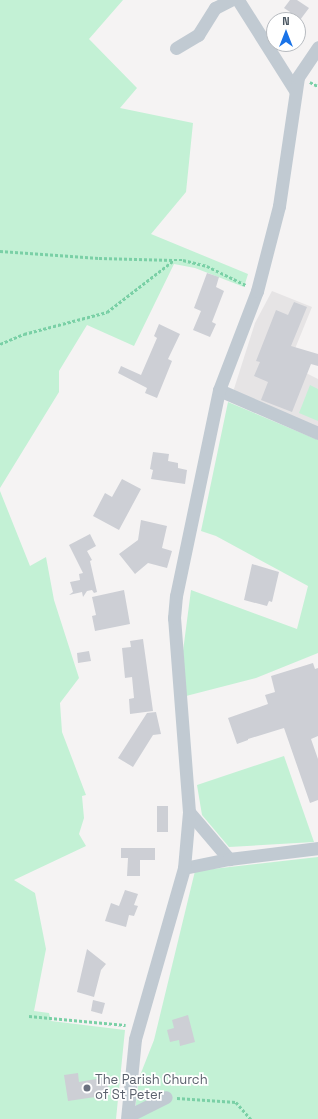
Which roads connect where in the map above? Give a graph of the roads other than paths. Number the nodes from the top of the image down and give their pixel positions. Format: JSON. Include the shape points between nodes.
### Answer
{"nodes":[{"id":1,"x":231,"y":0,"type":"edge"},
{"id":2,"x":238,"y":0,"type":"edge"},
{"id":3,"x":318,"y":47,"type":"edge"},
{"id":4,"x":176,"y":48,"type":"dead end"},
{"id":5,"x":295,"y":90,"type":"junction"},
{"id":6,"x":219,"y":390,"type":"junction"},
{"id":7,"x":318,"y":434,"type":"edge"},
{"id":8,"x":189,"y":812,"type":"junction"},
{"id":9,"x":318,"y":848,"type":"edge"},
{"id":10,"x":229,"y":859,"type":"junction"},
{"id":11,"x":184,"y":868,"type":"junction"},
{"id":12,"x":166,"y":1097,"type":"road end"},
{"id":13,"x":127,"y":1117,"type":"edge"}],
"edges":[{"from":1,"to":4,"type":"street","via":[[215,8],[198,35]]},
{"from":2,"to":5,"type":"street"},
{"from":3,"to":5,"type":"street","via":[[298,77]]},
{"from":5,"to":6,"type":"street","via":[[279,206],[257,291]]},
{"from":6,"to":7,"type":"street"},
{"from":6,"to":8,"type":"street","via":[[174,618]]},
{"from":8,"to":10,"type":"street"},
{"from":8,"to":11,"type":"street"},
{"from":9,"to":10,"type":"street"},
{"from":10,"to":11,"type":"street"},
{"from":11,"to":13,"type":"street","via":[[135,1039]]},
{"from":12,"to":13,"type":"street"}]}
